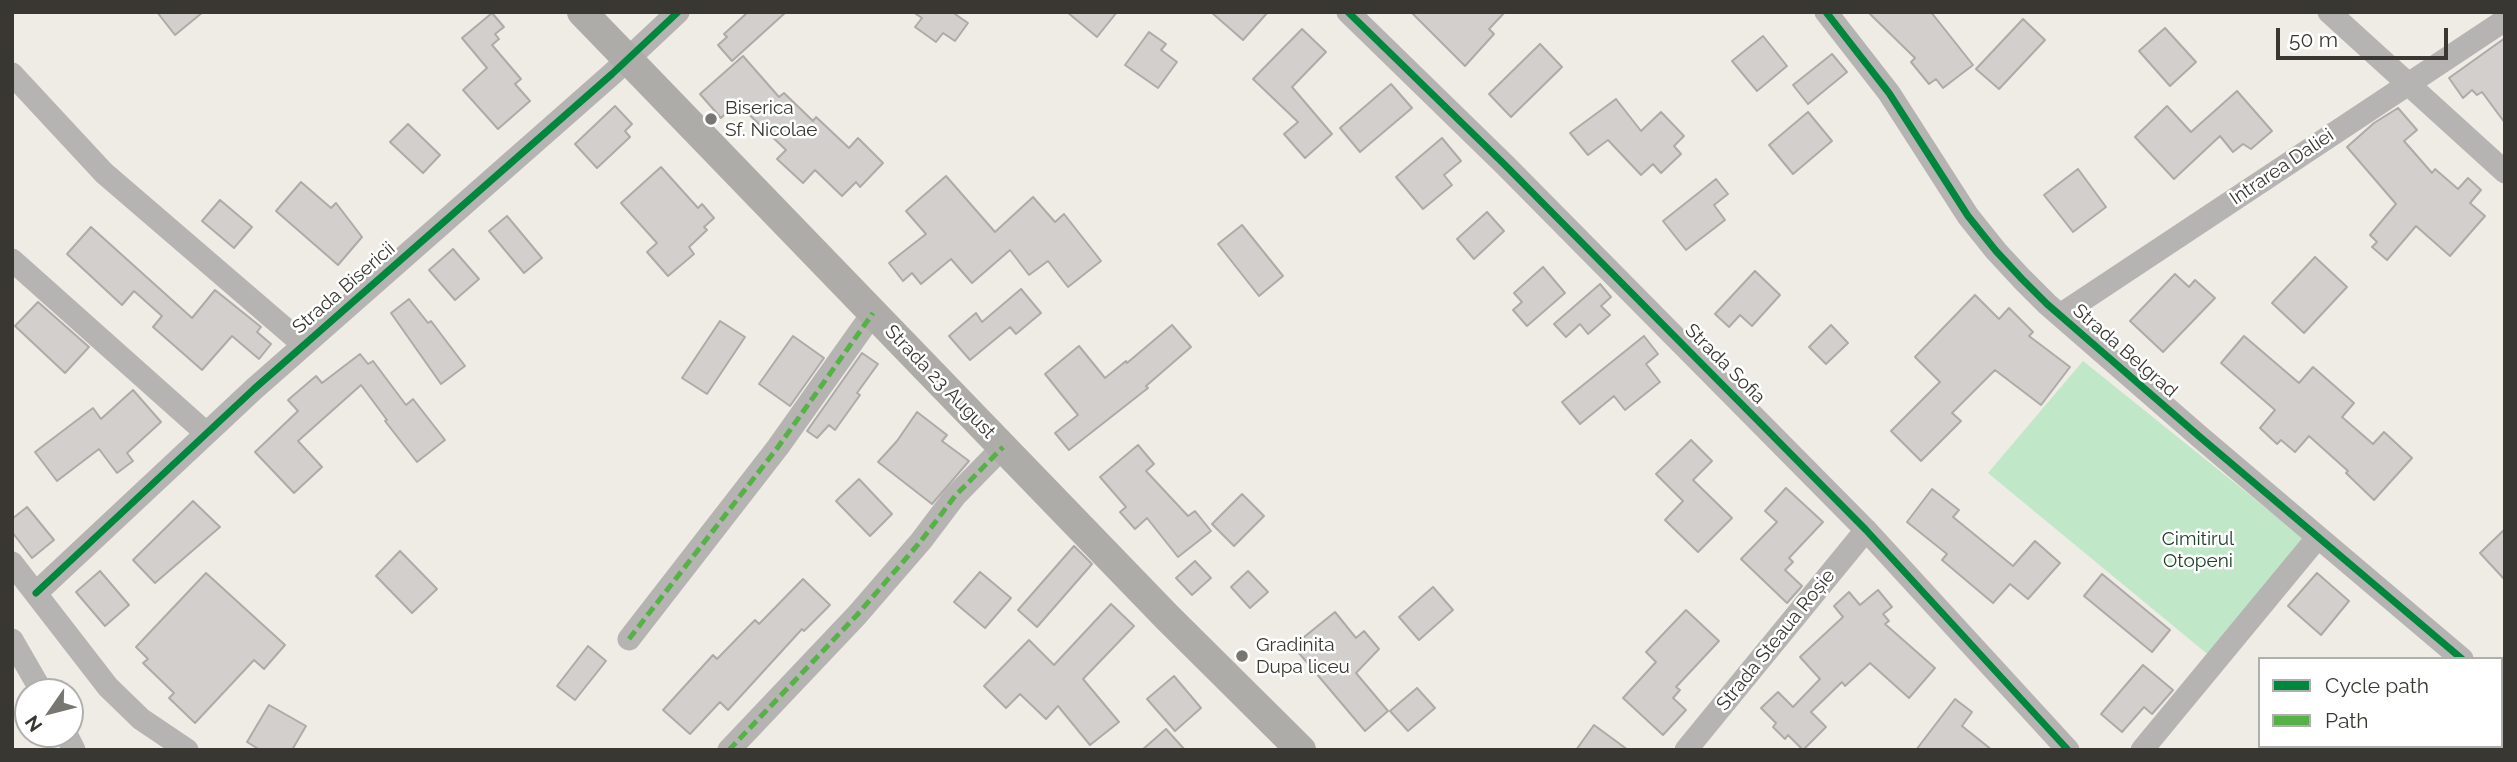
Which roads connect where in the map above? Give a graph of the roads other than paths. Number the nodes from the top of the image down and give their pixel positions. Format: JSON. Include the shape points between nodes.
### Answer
{"nodes":[{"id":1,"x":582,"y":12,"type":"edge"},
{"id":2,"x":678,"y":12,"type":"edge"},
{"id":3,"x":1348,"y":12,"type":"edge"},
{"id":4,"x":1826,"y":12,"type":"edge"},
{"id":5,"x":2329,"y":12,"type":"edge"},
{"id":6,"x":2505,"y":20,"type":"edge"},
{"id":7,"x":628,"y":60,"type":"junction"},
{"id":8,"x":12,"y":74,"type":"edge"},
{"id":9,"x":2407,"y":83,"type":"junction"},
{"id":10,"x":2505,"y":172,"type":"edge"},
{"id":11,"x":12,"y":260,"type":"edge"},
{"id":12,"x":873,"y":313,"type":"junction"},
{"id":13,"x":2060,"y":315,"type":"junction"},
{"id":14,"x":304,"y":345,"type":"junction"},
{"id":15,"x":206,"y":433,"type":"junction"},
{"id":16,"x":1003,"y":447,"type":"junction"},
{"id":17,"x":1866,"y":530,"type":"junction"},
{"id":18,"x":2318,"y":537,"type":"junction"},
{"id":19,"x":12,"y":563,"type":"edge"},
{"id":20,"x":36,"y":593,"type":"junction"},
{"id":21,"x":629,"y":639,"type":"dead end"},
{"id":22,"x":12,"y":640,"type":"edge"},
{"id":23,"x":2460,"y":657,"type":"edge"},
{"id":24,"x":35,"y":678,"type":"edge"},
{"id":25,"x":187,"y":750,"type":"edge"},
{"id":26,"x":730,"y":750,"type":"edge"},
{"id":27,"x":1301,"y":750,"type":"edge"},
{"id":28,"x":1686,"y":750,"type":"edge"},
{"id":29,"x":2067,"y":750,"type":"edge"},
{"id":30,"x":2142,"y":750,"type":"edge"}],
"edges":[{"from":1,"to":7,"type":"main road","name":"Strada 23 August"},
{"from":2,"to":7,"type":"street","name":"Strada Bisericii"},
{"from":3,"to":17,"type":"street","name":"Strada Sofia"},
{"from":4,"to":13,"type":"street","name":"Strada Belgrad","via":[[1889,93],[1968,216]]},
{"from":5,"to":9,"type":"street"},
{"from":6,"to":9,"type":"street","name":"Intrarea Daliei"},
{"from":7,"to":12,"type":"main road","name":"Strada 23 August"},
{"from":7,"to":14,"type":"street","name":"Strada Bisericii"},
{"from":8,"to":14,"type":"street","via":[[104,173]]},
{"from":9,"to":10,"type":"street"},
{"from":9,"to":13,"type":"street","name":"Intrarea Daliei"},
{"from":11,"to":15,"type":"street"},
{"from":12,"to":16,"type":"main road","name":"Strada 23 August"},
{"from":12,"to":21,"type":"street","via":[[778,447]]},
{"from":13,"to":18,"type":"street","name":"Strada Belgrad"},
{"from":14,"to":15,"type":"street","name":"Strada Bisericii"},
{"from":15,"to":20,"type":"street","name":"Strada Bisericii"},
{"from":16,"to":26,"type":"street","via":[[955,496],[857,615]]},
{"from":16,"to":27,"type":"main road","name":"Strada 23 August"},
{"from":17,"to":28,"type":"street","name":"Strada Steaua Roșie"},
{"from":17,"to":29,"type":"street","name":"Strada Sofia"},
{"from":18,"to":23,"type":"street","name":"Strada Belgrad"},
{"from":18,"to":30,"type":"street"},
{"from":19,"to":20,"type":"street"},
{"from":20,"to":25,"type":"street","via":[[108,687],[141,719]]},
{"from":22,"to":24,"type":"street"}]}
